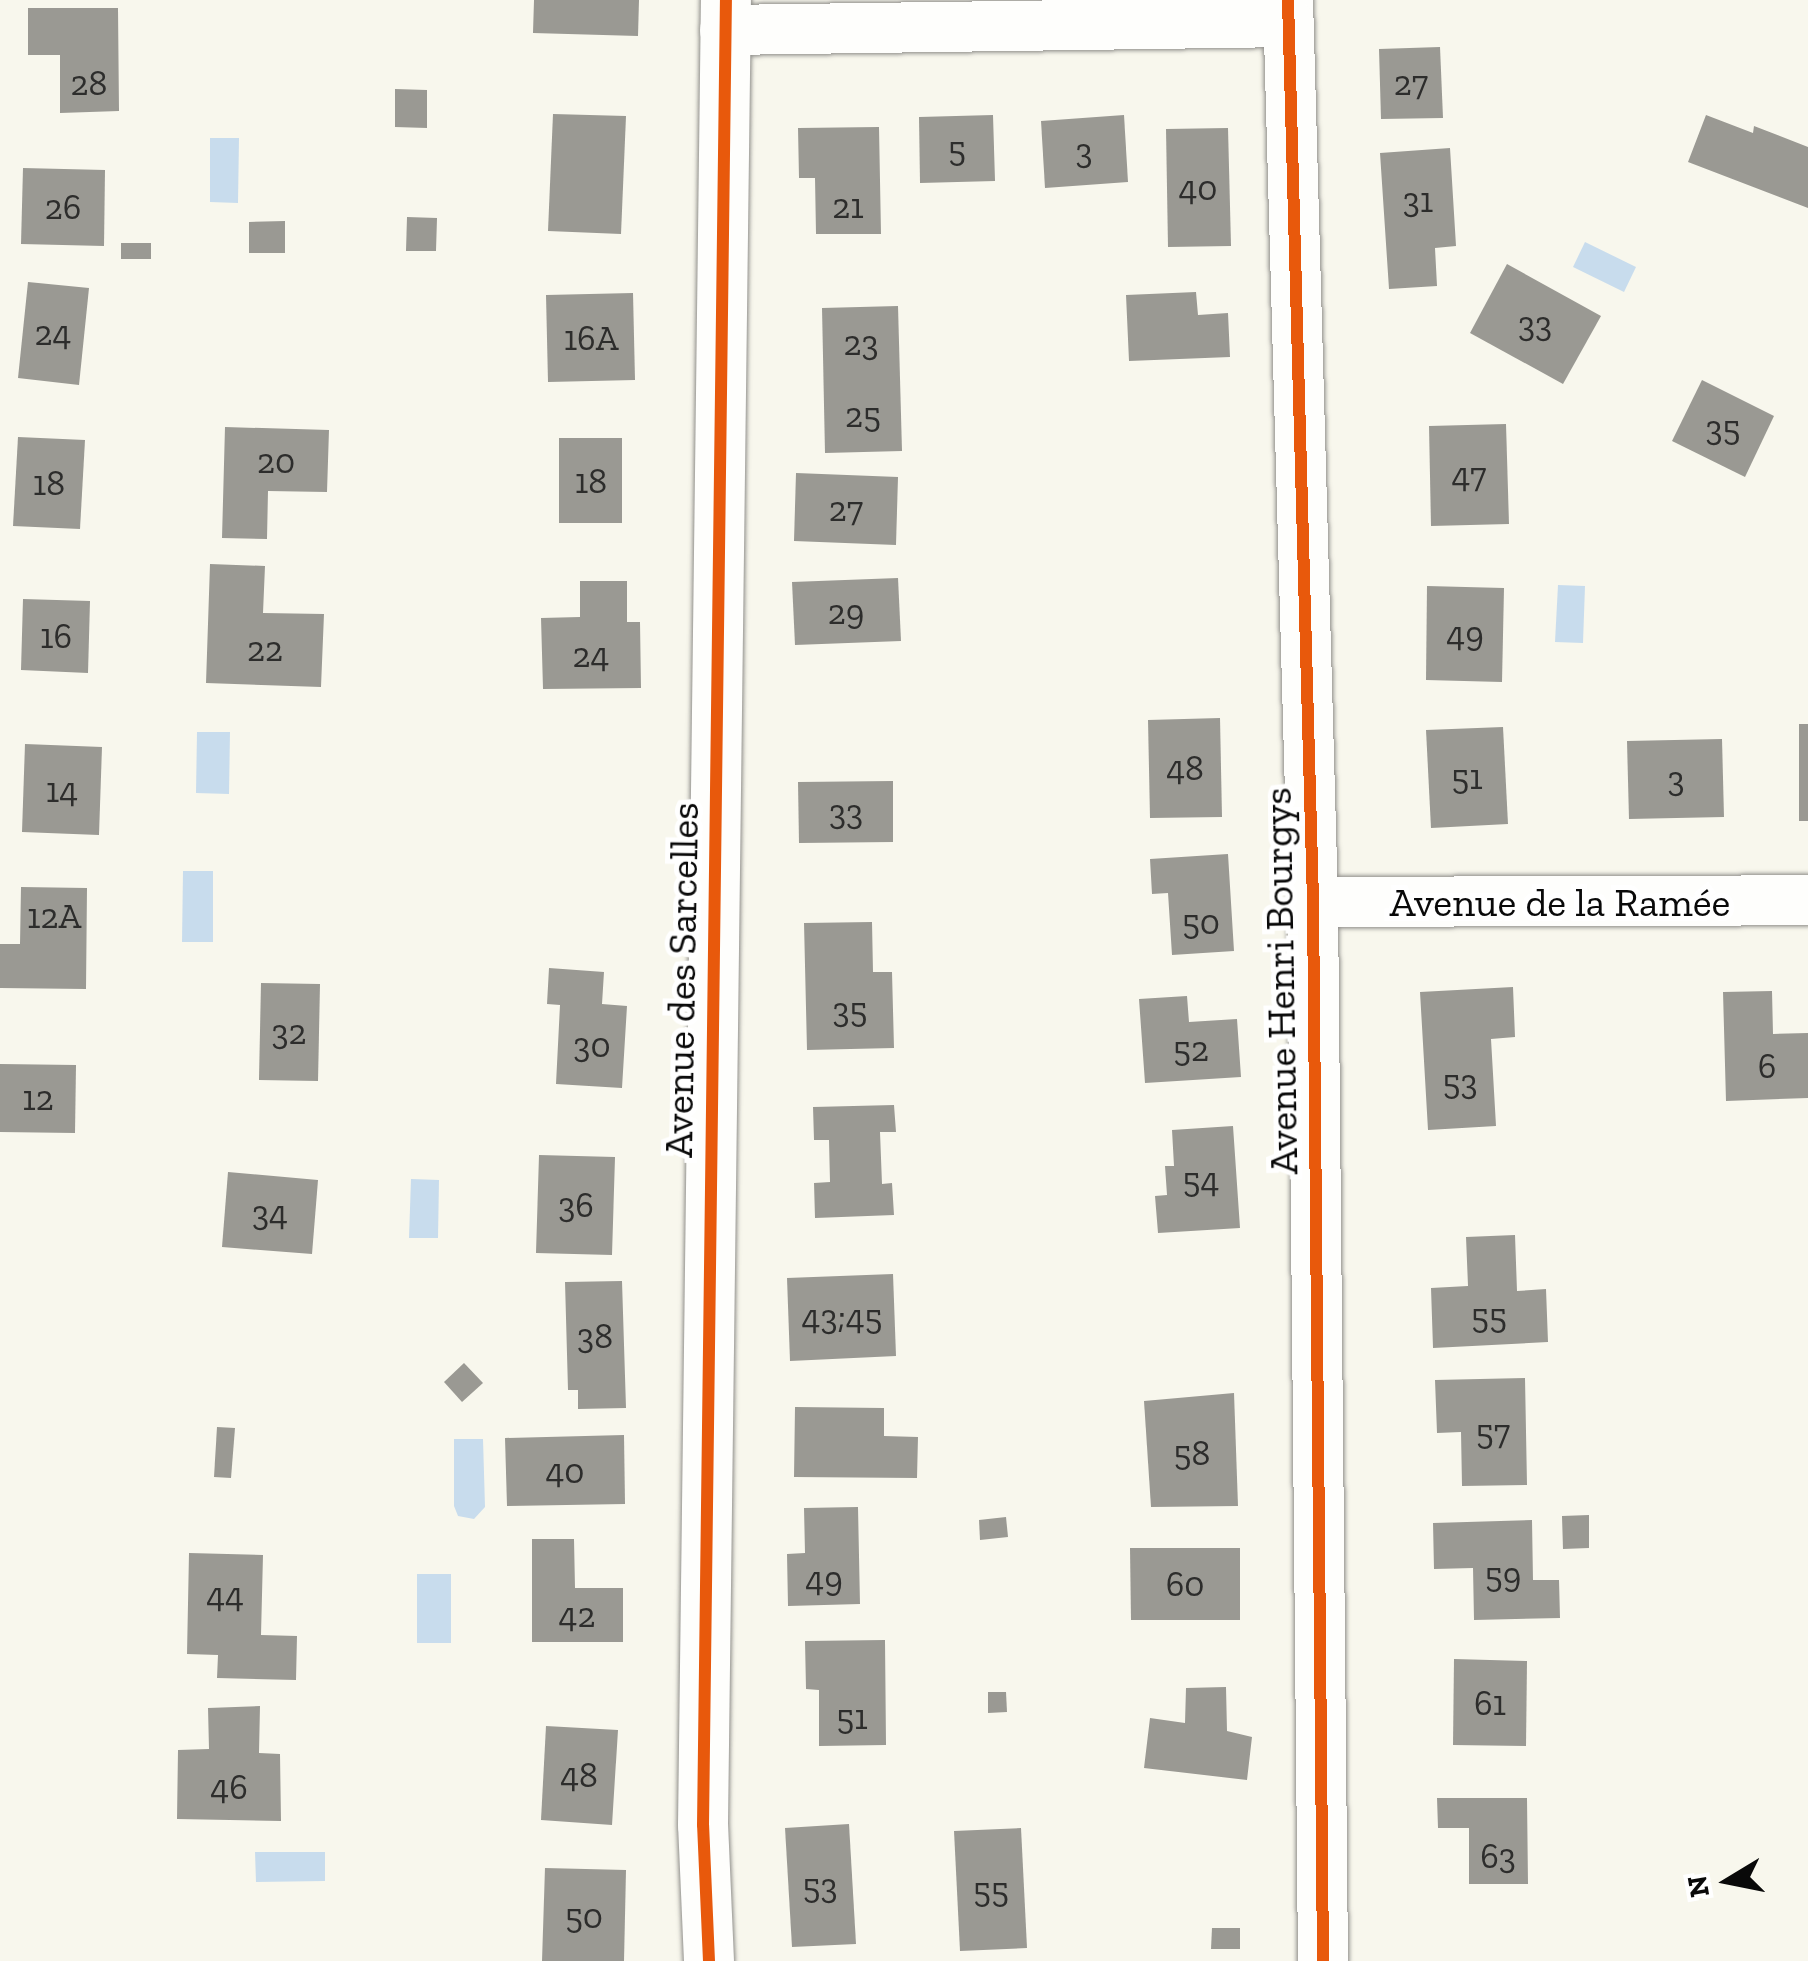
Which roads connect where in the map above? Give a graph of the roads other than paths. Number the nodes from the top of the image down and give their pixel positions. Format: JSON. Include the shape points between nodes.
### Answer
{"nodes":[{"id":1,"x":1288,"y":11,"type":"edge"},
{"id":2,"x":725,"y":15,"type":"edge"},
{"id":3,"x":1808,"y":900,"type":"edge"},
{"id":4,"x":1313,"y":902,"type":"junction"},
{"id":5,"x":709,"y":1961,"type":"edge"},
{"id":6,"x":1323,"y":1961,"type":"edge"}],
"edges":[{"from":1,"to":2,"type":"street"},
{"from":1,"to":4,"type":"street","name":"Avenue Henri Bourgys"},
{"from":2,"to":5,"type":"street","name":"Avenue des Sarcelles","via":[[704,1825]]},
{"from":3,"to":4,"type":"street","name":"Avenue de la Ramée"},
{"from":4,"to":6,"type":"street","name":"Avenue Henri Bourgys"}]}
